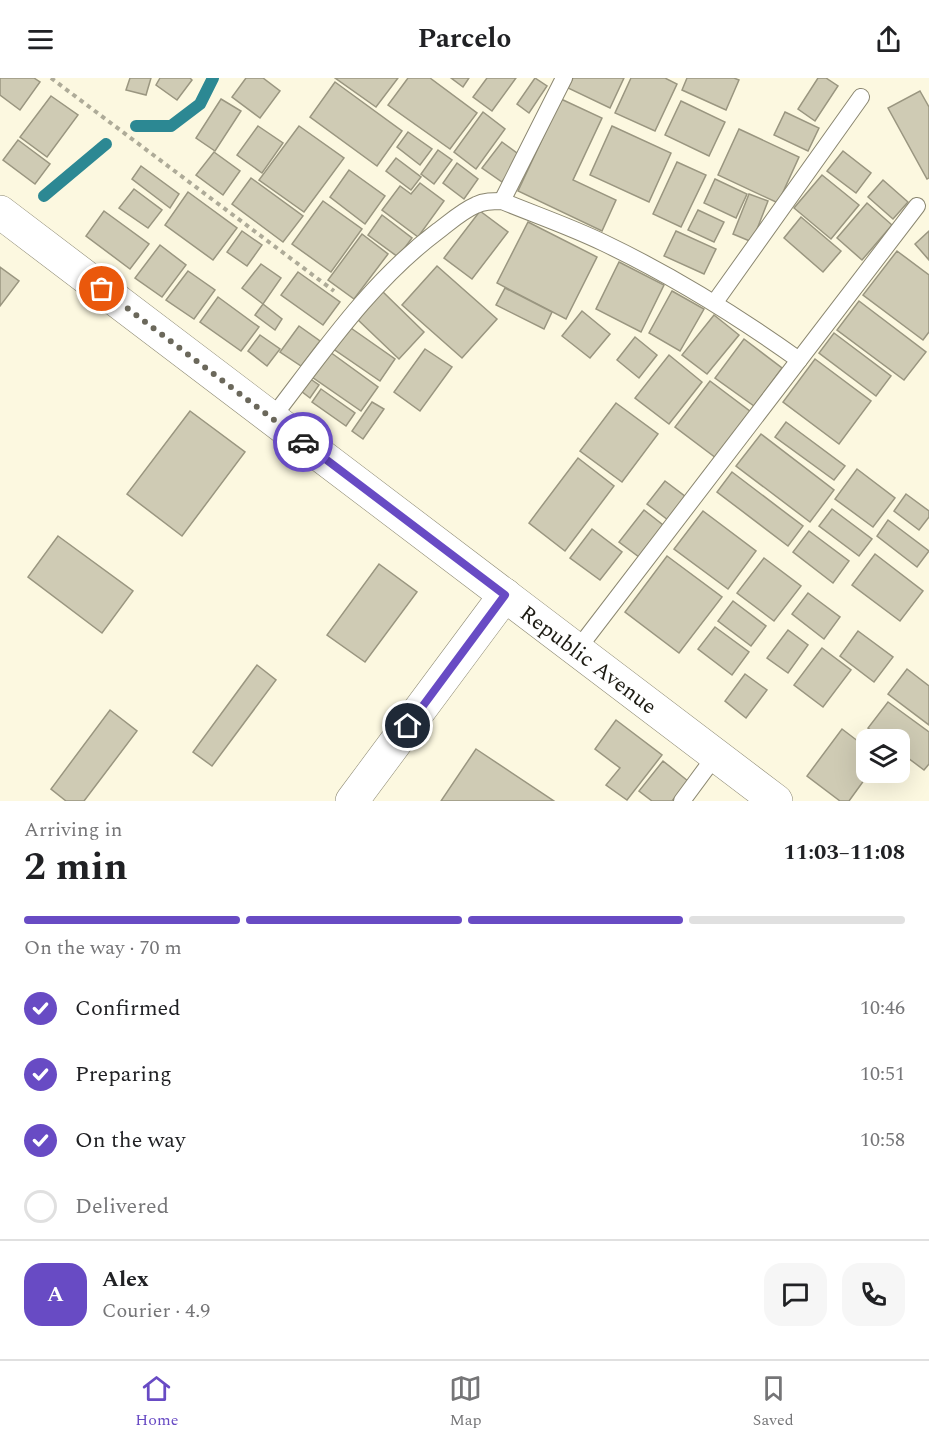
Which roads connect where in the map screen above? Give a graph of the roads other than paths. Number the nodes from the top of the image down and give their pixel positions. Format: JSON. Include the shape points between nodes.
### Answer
{"nodes":[{"id":1,"x":564,"y":78,"type":"edge"},
{"id":2,"x":861,"y":97,"type":"dead end"},
{"id":3,"x":502,"y":201,"type":"junction"},
{"id":4,"x":917,"y":206,"type":"dead end"},
{"id":5,"x":0,"y":212,"type":"edge"},
{"id":6,"x":715,"y":302,"type":"junction"},
{"id":7,"x":799,"y":360,"type":"junction"},
{"id":8,"x":272,"y":418,"type":"junction"},
{"id":9,"x":505,"y":595,"type":"junction"},
{"id":10,"x":577,"y":650,"type":"junction"},
{"id":11,"x":716,"y":755,"type":"junction"},
{"id":12,"x":352,"y":801,"type":"edge"},
{"id":13,"x":682,"y":801,"type":"edge"},
{"id":14,"x":776,"y":801,"type":"edge"}],
"edges":[{"from":1,"to":3,"type":"lane"},
{"from":2,"to":6,"type":"lane"},
{"from":3,"to":6,"type":"lane","via":[[602,242]]},
{"from":3,"to":8,"type":"lane","via":[[487,201],[462,213],[402,261],[357,308]]},
{"from":4,"to":7,"type":"lane"},
{"from":5,"to":8,"type":"main road","name":"Republic Avenue"},
{"from":6,"to":7,"type":"lane"},
{"from":7,"to":10,"type":"lane"},
{"from":8,"to":9,"type":"main road","name":"Republic Avenue"},
{"from":9,"to":10,"type":"main road","name":"Republic Avenue"},
{"from":9,"to":12,"type":"main road"},
{"from":10,"to":11,"type":"main road","name":"Republic Avenue"},
{"from":11,"to":13,"type":"lane"},
{"from":11,"to":14,"type":"main road","name":"Republic Avenue"}]}
